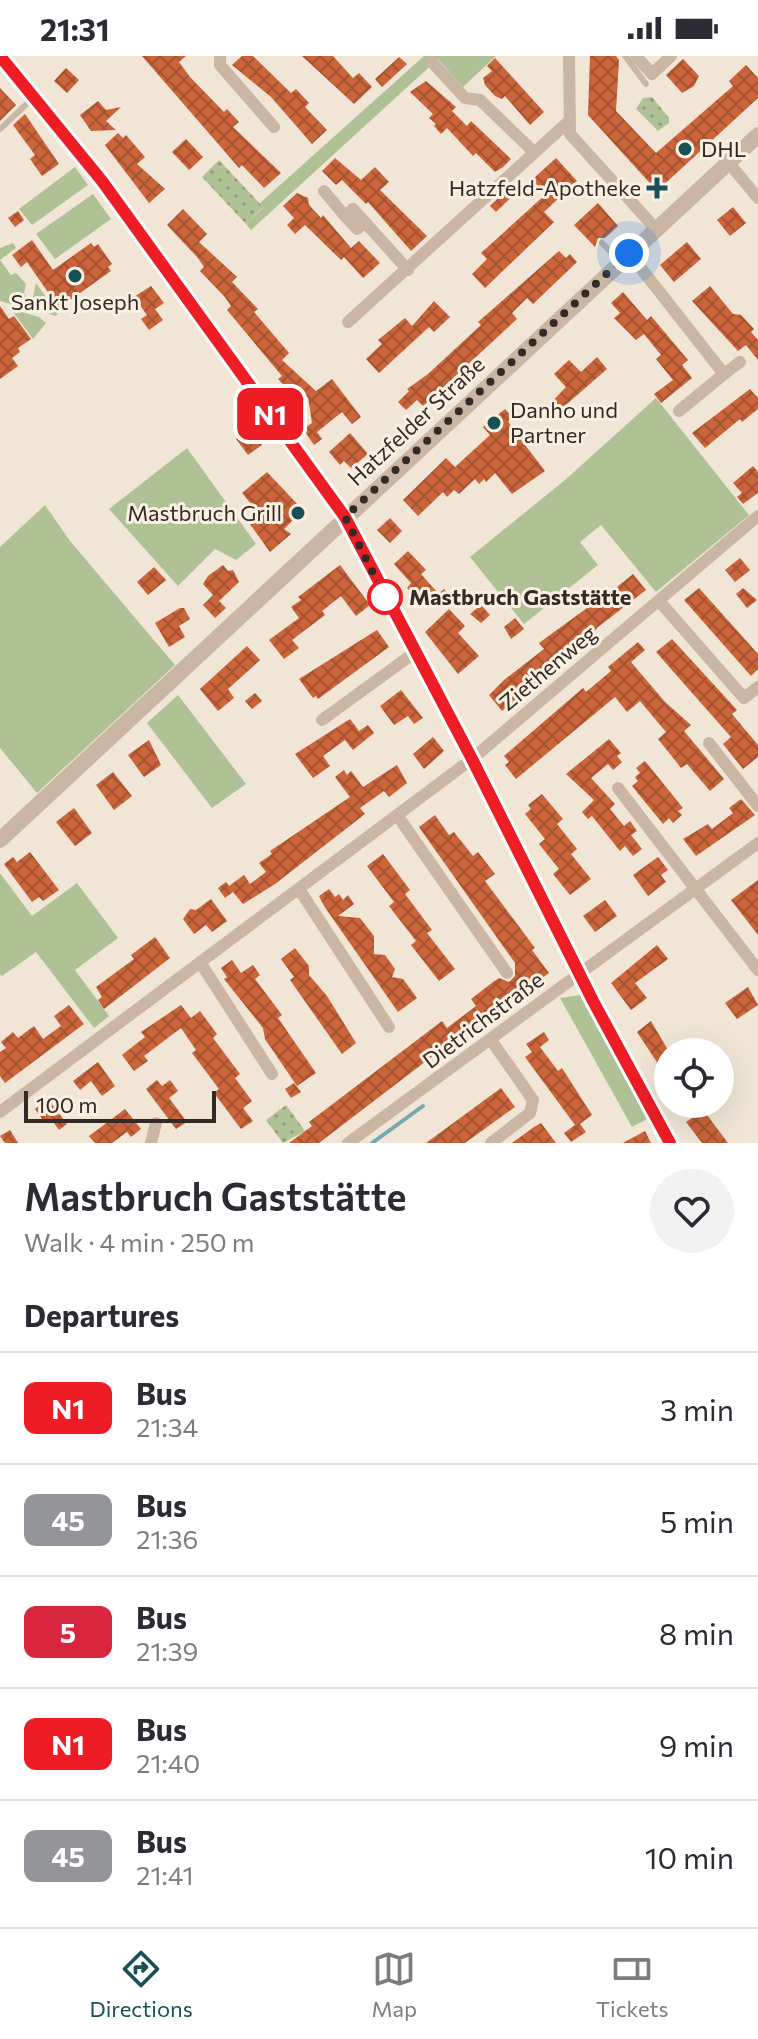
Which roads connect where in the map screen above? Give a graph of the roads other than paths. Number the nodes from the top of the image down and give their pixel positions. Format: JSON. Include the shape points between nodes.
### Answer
{"nodes":[{"id":1,"x":0,"y":56,"type":"edge"},
{"id":2,"x":220,"y":56,"type":"edge"},
{"id":3,"x":569,"y":56,"type":"edge"},
{"id":4,"x":625,"y":56,"type":"edge"},
{"id":5,"x":636,"y":56,"type":"edge"},
{"id":6,"x":671,"y":56,"type":"edge"},
{"id":7,"x":432,"y":62,"type":"dead end"},
{"id":8,"x":646,"y":84,"type":"dead end"},
{"id":9,"x":35,"y":96,"type":"junction"},
{"id":10,"x":567,"y":123,"type":"junction"},
{"id":11,"x":274,"y":127,"type":"dead end"},
{"id":12,"x":0,"y":129,"type":"edge"},
{"id":13,"x":758,"y":135,"type":"edge"},
{"id":14,"x":534,"y":152,"type":"junction"},
{"id":15,"x":728,"y":162,"type":"junction"},
{"id":16,"x":324,"y":191,"type":"dead end"},
{"id":17,"x":758,"y":198,"type":"edge"},
{"id":18,"x":655,"y":228,"type":"junction"},
{"id":19,"x":602,"y":243,"type":"dead end"},
{"id":20,"x":624,"y":257,"type":"junction"},
{"id":21,"x":408,"y":270,"type":"junction"},
{"id":22,"x":348,"y":322,"type":"dead end"},
{"id":23,"x":740,"y":362,"type":"dead end"},
{"id":24,"x":724,"y":374,"type":"junction"},
{"id":25,"x":679,"y":411,"type":"dead end"},
{"id":26,"x":758,"y":516,"type":"edge"},
{"id":27,"x":345,"y":517,"type":"junction"},
{"id":28,"x":660,"y":602,"type":"junction"},
{"id":29,"x":414,"y":653,"type":"junction"},
{"id":30,"x":758,"y":687,"type":"edge"},
{"id":31,"x":322,"y":720,"type":"dead end"},
{"id":32,"x":709,"y":743,"type":"dead end"},
{"id":33,"x":472,"y":759,"type":"junction"},
{"id":34,"x":618,"y":788,"type":"dead end"},
{"id":35,"x":758,"y":806,"type":"edge"},
{"id":36,"x":397,"y":815,"type":"junction"},
{"id":37,"x":0,"y":840,"type":"edge"},
{"id":38,"x":758,"y":843,"type":"edge"},
{"id":39,"x":299,"y":889,"type":"junction"},
{"id":40,"x":697,"y":889,"type":"junction"},
{"id":41,"x":200,"y":962,"type":"junction"},
{"id":42,"x":758,"y":970,"type":"edge"},
{"id":43,"x":579,"y":972,"type":"junction"},
{"id":44,"x":507,"y":973,"type":"dead end"},
{"id":45,"x":389,"y":1027,"type":"dead end"},
{"id":46,"x":491,"y":1040,"type":"junction"},
{"id":47,"x":272,"y":1074,"type":"dead end"},
{"id":48,"x":0,"y":1112,"type":"edge"},
{"id":49,"x":156,"y":1123,"type":"dead end"},
{"id":50,"x":151,"y":1143,"type":"edge"},
{"id":51,"x":348,"y":1143,"type":"edge"},
{"id":52,"x":491,"y":1143,"type":"edge"},
{"id":53,"x":670,"y":1143,"type":"edge"}],
"edges":[{"from":1,"to":9,"type":"street"},
{"from":2,"to":11,"type":"street","via":[[220,65]]},
{"from":3,"to":10,"type":"street"},
{"from":4,"to":8,"type":"lane"},
{"from":5,"to":6,"type":"street","via":[[652,74]]},
{"from":7,"to":14,"type":"street","via":[[465,98],[480,100]]},
{"from":9,"to":12,"type":"lane"},
{"from":9,"to":27,"type":"street"},
{"from":10,"to":14,"type":"street"},
{"from":10,"to":18,"type":"street","via":[[575,143]]},
{"from":13,"to":15,"type":"street","name":"Hatzfelder Straße"},
{"from":14,"to":21,"type":"street"},
{"from":15,"to":17,"type":"street"},
{"from":15,"to":18,"type":"street","name":"Hatzfelder Straße"},
{"from":16,"to":21,"type":"street","via":[[357,229],[365,222]]},
{"from":18,"to":20,"type":"street","name":"Hatzfelder Straße"},
{"from":19,"to":20,"type":"lane"},
{"from":20,"to":24,"type":"street"},
{"from":20,"to":27,"type":"street","name":"Hatzfelder Straße"},
{"from":21,"to":22,"type":"street"},
{"from":23,"to":24,"type":"street"},
{"from":24,"to":25,"type":"street"},
{"from":26,"to":28,"type":"street","name":"Ziethenweg"},
{"from":27,"to":29,"type":"street"},
{"from":27,"to":37,"type":"street","name":"Hatzfelder Straße"},
{"from":28,"to":30,"type":"street","via":[[744,698]]},
{"from":28,"to":33,"type":"street","name":"Ziethenweg"},
{"from":29,"to":31,"type":"street"},
{"from":29,"to":33,"type":"street"},
{"from":32,"to":35,"type":"street"},
{"from":33,"to":36,"type":"street","name":"Ziethenweg"},
{"from":33,"to":43,"type":"street"},
{"from":34,"to":40,"type":"street"},
{"from":36,"to":39,"type":"street","name":"Ziethenweg"},
{"from":36,"to":44,"type":"street"},
{"from":38,"to":40,"type":"street","name":"Dietrichstraße"},
{"from":39,"to":41,"type":"street","name":"Ziethenweg"},
{"from":39,"to":45,"type":"street"},
{"from":40,"to":42,"type":"street"},
{"from":40,"to":43,"type":"street","name":"Dietrichstraße"},
{"from":41,"to":47,"type":"street"},
{"from":41,"to":48,"type":"street","name":"Ziethenweg"},
{"from":43,"to":46,"type":"street","name":"Dietrichstraße"},
{"from":43,"to":53,"type":"street"},
{"from":46,"to":51,"type":"street","name":"Dietrichstraße"},
{"from":46,"to":52,"type":"street","via":[[533,1100],[530,1113]]},
{"from":49,"to":50,"type":"street"}]}
